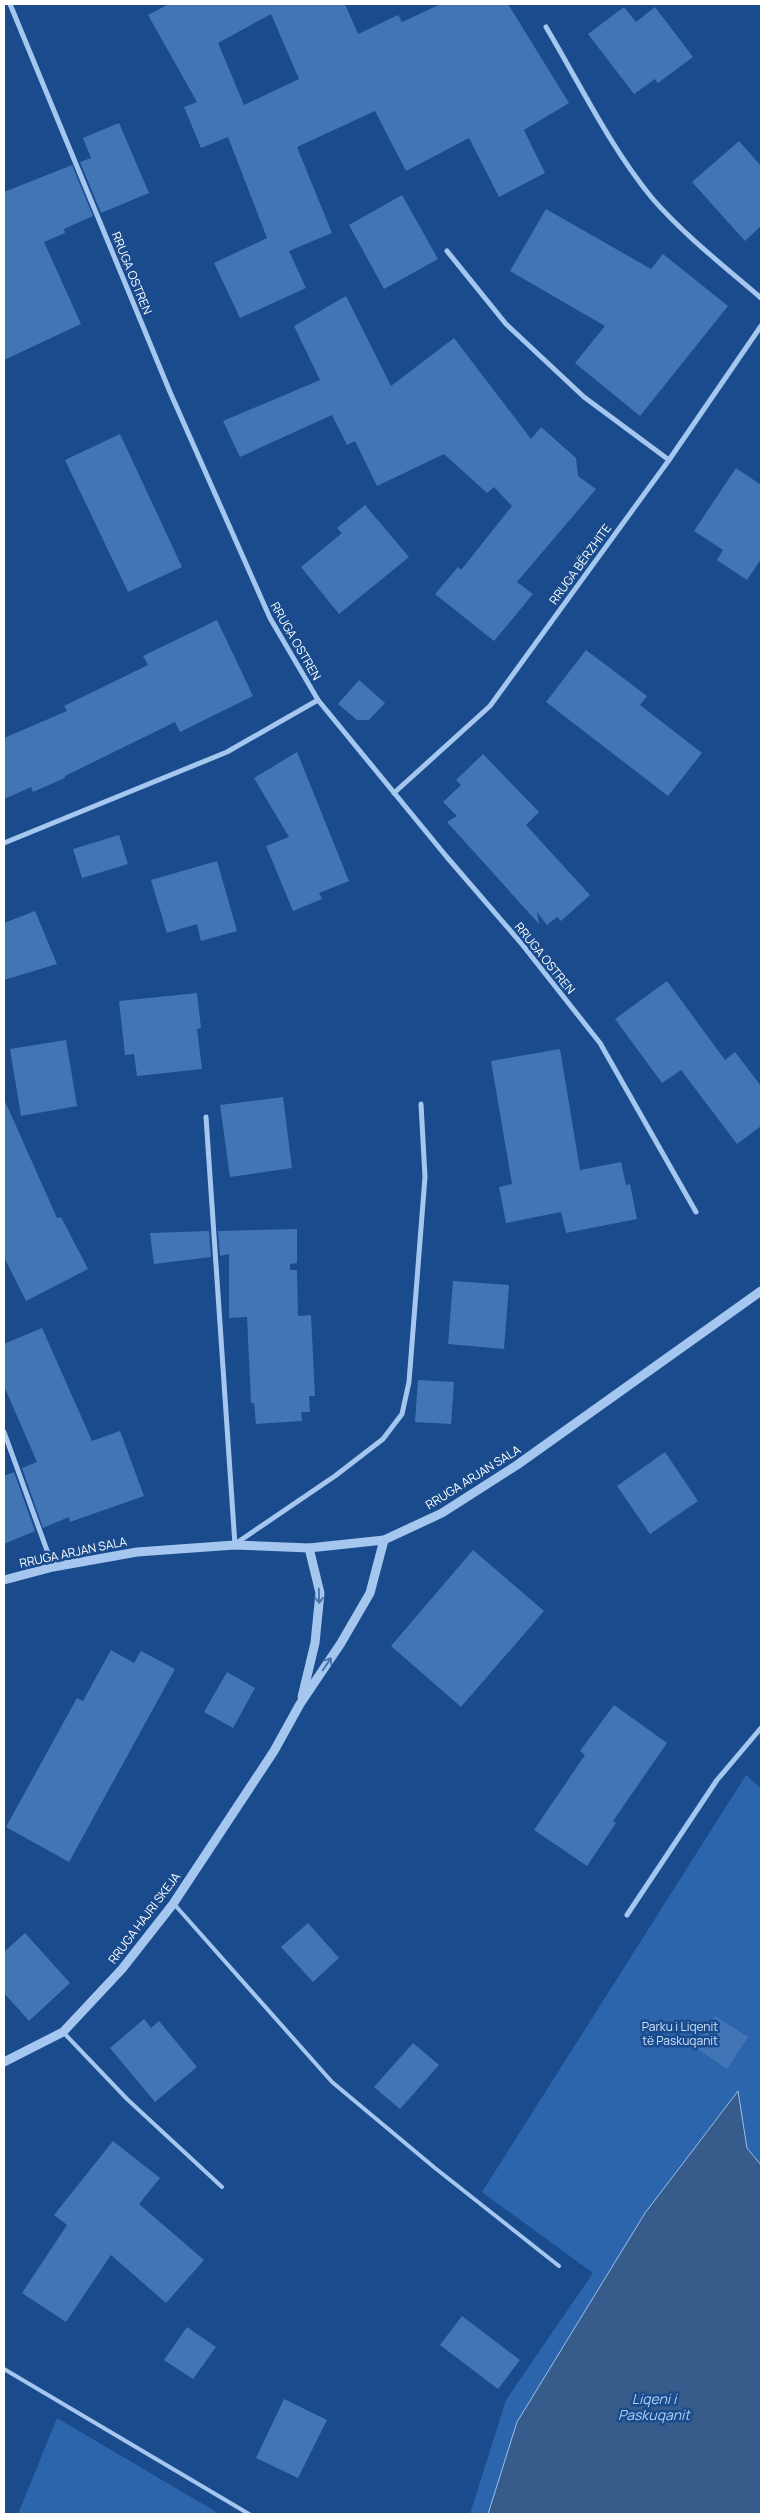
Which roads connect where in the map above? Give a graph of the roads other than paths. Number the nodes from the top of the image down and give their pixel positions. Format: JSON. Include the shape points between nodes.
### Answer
{"nodes":[{"id":1,"x":10,"y":4,"type":"edge"},
{"id":2,"x":546,"y":27,"type":"dead end"},
{"id":3,"x":447,"y":250,"type":"dead end"},
{"id":4,"x":761,"y":298,"type":"edge"},
{"id":5,"x":761,"y":326,"type":"edge"},
{"id":6,"x":669,"y":460,"type":"junction"},
{"id":7,"x":318,"y":700,"type":"junction"},
{"id":8,"x":394,"y":794,"type":"junction"},
{"id":9,"x":4,"y":843,"type":"edge"},
{"id":10,"x":421,"y":1104,"type":"dead end"},
{"id":11,"x":206,"y":1117,"type":"dead end"},
{"id":12,"x":696,"y":1212,"type":"dead end"},
{"id":13,"x":761,"y":1291,"type":"edge"},
{"id":14,"x":4,"y":1432,"type":"edge"},
{"id":15,"x":384,"y":1540,"type":"junction"},
{"id":16,"x":235,"y":1545,"type":"junction"},
{"id":17,"x":309,"y":1548,"type":"junction"},
{"id":18,"x":53,"y":1567,"type":"junction"},
{"id":19,"x":4,"y":1580,"type":"edge"},
{"id":20,"x":300,"y":1704,"type":"junction"},
{"id":21,"x":761,"y":1728,"type":"edge"},
{"id":22,"x":173,"y":1904,"type":"junction"},
{"id":23,"x":627,"y":1915,"type":"dead end"},
{"id":24,"x":63,"y":2032,"type":"junction"},
{"id":25,"x":4,"y":2062,"type":"edge"},
{"id":26,"x":222,"y":2187,"type":"dead end"},
{"id":27,"x":559,"y":2266,"type":"dead end"},
{"id":28,"x":4,"y":2369,"type":"edge"},
{"id":29,"x":249,"y":2514,"type":"edge"}],
"edges":[{"from":1,"to":7,"type":"street","name":"RRUGA OSTREN","via":[[170,392],[270,618]]},
{"from":2,"to":4,"type":"street","via":[[618,149],[653,198]]},
{"from":3,"to":6,"type":"street","via":[[513,330],[584,397]]},
{"from":5,"to":6,"type":"street","name":"RRUGA BËRZHITE"},
{"from":6,"to":8,"type":"street","name":"RRUGA BËRZHITE","via":[[490,706]]},
{"from":7,"to":8,"type":"street","name":"RRUGA OSTREN"},
{"from":7,"to":9,"type":"street","via":[[227,752]]},
{"from":8,"to":12,"type":"street","name":"RRUGA OSTREN","via":[[521,943],[600,1043]]},
{"from":10,"to":16,"type":"street","via":[[425,1177],[409,1382],[402,1414],[383,1439]]},
{"from":11,"to":16,"type":"street"},
{"from":13,"to":15,"type":"street","name":"RRUGA ARJAN SALA","via":[[517,1465],[442,1513]]},
{"from":14,"to":18,"type":"street"},
{"from":15,"to":17,"type":"street","name":"RRUGA ARJAN SALA"},
{"from":20,"to":15,"type":"street","name":"RRUGA HAJRI SKEJA","one_way":true,"via":[[342,1643],[370,1593]]},
{"from":16,"to":17,"type":"street","name":"RRUGA ARJAN SALA"},
{"from":16,"to":18,"type":"street","name":"RRUGA ARJAN SALA","via":[[137,1552]]},
{"from":17,"to":20,"type":"street","name":"RRUGA HAJRI SKEJA","one_way":true,"via":[[320,1593],[315,1643]]},
{"from":18,"to":19,"type":"street","name":"RRUGA ARJAN SALA"},
{"from":20,"to":22,"type":"street","name":"RRUGA HAJRI SKEJA","via":[[274,1752]]},
{"from":21,"to":23,"type":"street","via":[[717,1780]]},
{"from":22,"to":24,"type":"street","name":"RRUGA HAJRI SKEJA","via":[[122,1969]]},
{"from":22,"to":27,"type":"lane","via":[[332,2082]]},
{"from":24,"to":25,"type":"street","name":"RRUGA HAJRI SKEJA"},
{"from":24,"to":26,"type":"lane","via":[[127,2099]]},
{"from":28,"to":29,"type":"lane"}]}
